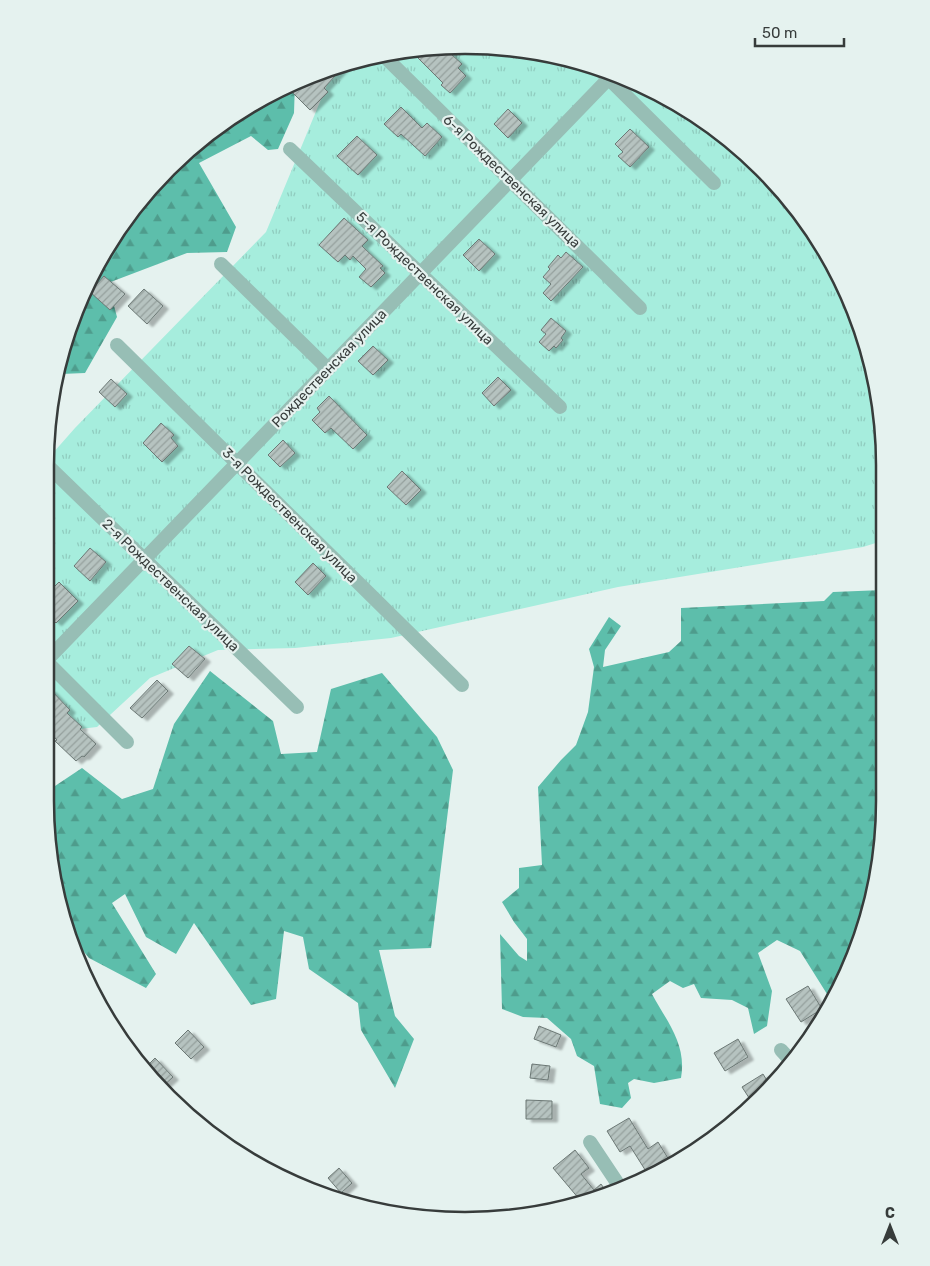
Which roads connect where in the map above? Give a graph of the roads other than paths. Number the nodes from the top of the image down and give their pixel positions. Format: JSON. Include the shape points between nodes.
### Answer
{"nodes":[{"id":1,"x":389,"y":61,"type":"edge"},
{"id":2,"x":607,"y":80,"type":"edge"},
{"id":3,"x":618,"y":84,"type":"edge"},
{"id":4,"x":290,"y":149,"type":"dead end"},
{"id":5,"x":510,"y":180,"type":"junction"},
{"id":6,"x":714,"y":183,"type":"dead end"},
{"id":7,"x":221,"y":264,"type":"dead end"},
{"id":8,"x":420,"y":273,"type":"junction"},
{"id":9,"x":640,"y":308,"type":"dead end"},
{"id":10,"x":117,"y":345,"type":"dead end"},
{"id":11,"x":328,"y":369,"type":"junction"},
{"id":12,"x":560,"y":407,"type":"dead end"},
{"id":13,"x":237,"y":463,"type":"junction"},
{"id":14,"x":54,"y":472,"type":"edge"},
{"id":15,"x":144,"y":559,"type":"junction"},
{"id":16,"x":54,"y":652,"type":"edge"},
{"id":17,"x":54,"y":670,"type":"edge"},
{"id":18,"x":462,"y":685,"type":"dead end"},
{"id":19,"x":297,"y":706,"type":"dead end"},
{"id":20,"x":127,"y":742,"type":"dead end"},
{"id":21,"x":781,"y":1050,"type":"dead end"},
{"id":22,"x":787,"y":1056,"type":"edge"},
{"id":23,"x":590,"y":1142,"type":"dead end"},
{"id":24,"x":617,"y":1183,"type":"edge"}],
"edges":[{"from":1,"to":5,"type":"street","name":"6-я Рождественская улица"},
{"from":2,"to":5,"type":"street","name":"Рождественская улица"},
{"from":3,"to":6,"type":"street"},
{"from":4,"to":8,"type":"street","name":"5-я Рождественская улица"},
{"from":5,"to":8,"type":"street","name":"Рождественская улица"},
{"from":5,"to":9,"type":"street","name":"6-я Рождественская улица"},
{"from":7,"to":11,"type":"street"},
{"from":8,"to":11,"type":"street","name":"Рождественская улица"},
{"from":8,"to":12,"type":"street","name":"5-я Рождественская улица"},
{"from":10,"to":13,"type":"street","name":"3-я Рождественская улица"},
{"from":11,"to":13,"type":"street","name":"Рождественская улица"},
{"from":13,"to":15,"type":"street","name":"Рождественская улица"},
{"from":13,"to":18,"type":"street","name":"3-я Рождественская улица"},
{"from":14,"to":15,"type":"street","name":"2-я Рождественская улица"},
{"from":15,"to":16,"type":"street","name":"Рождественская улица"},
{"from":15,"to":19,"type":"street","name":"2-я Рождественская улица"},
{"from":17,"to":20,"type":"street"},
{"from":21,"to":22,"type":"street"},
{"from":23,"to":24,"type":"street"}]}
